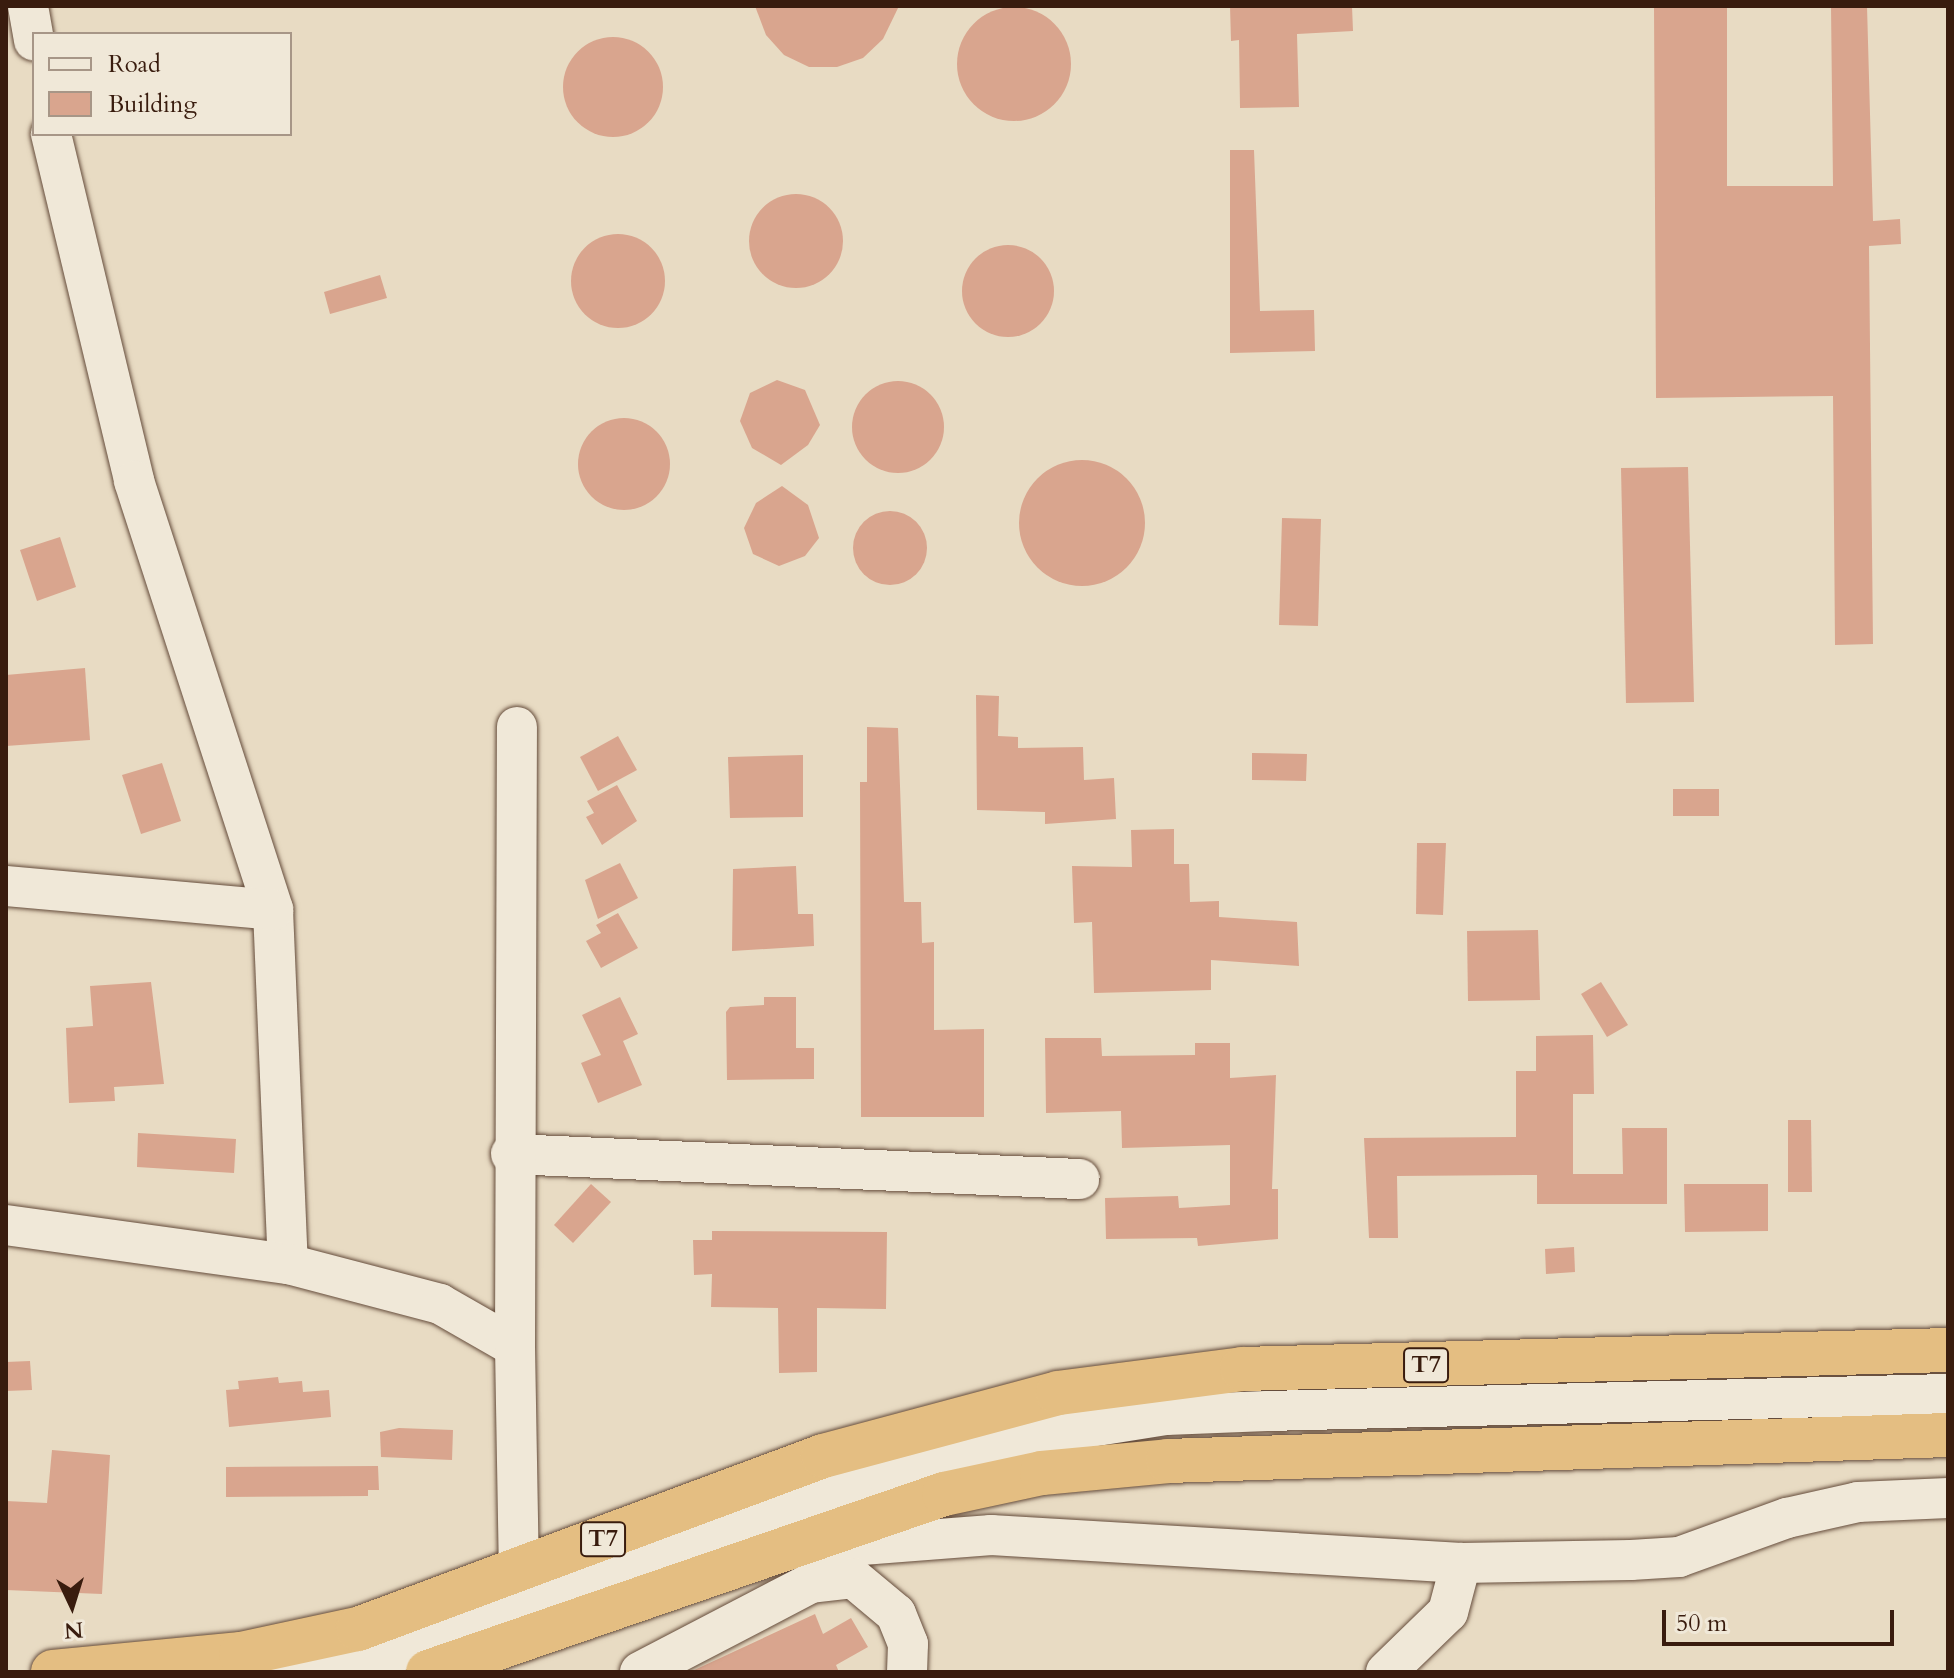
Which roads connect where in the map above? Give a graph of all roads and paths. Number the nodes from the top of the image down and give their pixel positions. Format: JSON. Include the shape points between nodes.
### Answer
{"nodes":[{"id":1,"x":28,"y":6,"type":"edge"},
{"id":2,"x":33,"y":32,"type":"edge"},
{"id":3,"x":51,"y":136,"type":"edge"},
{"id":4,"x":517,"y":727,"type":"dead end"},
{"id":5,"x":6,"y":886,"type":"edge"},
{"id":6,"x":273,"y":910,"type":"junction"},
{"id":7,"x":511,"y":1154,"type":"junction"},
{"id":8,"x":1079,"y":1179,"type":"dead end"},
{"id":9,"x":6,"y":1225,"type":"edge"},
{"id":10,"x":288,"y":1264,"type":"junction"},
{"id":11,"x":515,"y":1347,"type":"junction"},
{"id":12,"x":1948,"y":1350,"type":"edge"},
{"id":13,"x":1948,"y":1394,"type":"edge"},
{"id":14,"x":1706,"y":1422,"type":"junction"},
{"id":15,"x":1948,"y":1435,"type":"edge"},
{"id":16,"x":1948,"y":1498,"type":"edge"},
{"id":17,"x":776,"y":1552,"type":"junction"},
{"id":18,"x":1461,"y":1563,"type":"junction"},
{"id":19,"x":519,"y":1570,"type":"junction"},
{"id":20,"x":436,"y":1653,"type":"edge"},
{"id":21,"x":53,"y":1672,"type":"edge"},
{"id":22,"x":281,"y":1672,"type":"edge"},
{"id":23,"x":342,"y":1672,"type":"edge"},
{"id":24,"x":640,"y":1672,"type":"edge"},
{"id":25,"x":907,"y":1672,"type":"edge"},
{"id":26,"x":1386,"y":1672,"type":"edge"}],
"edges":[{"from":1,"to":2,"type":"lane"},
{"from":3,"to":6,"type":"lane","via":[[134,481]]},
{"from":4,"to":7,"type":"lane"},
{"from":5,"to":6,"type":"lane"},
{"from":6,"to":10,"type":"lane"},
{"from":7,"to":8,"type":"lane"},
{"from":7,"to":11,"type":"lane"},
{"from":9,"to":10,"type":"lane"},
{"from":10,"to":11,"type":"lane","via":[[440,1304]]},
{"from":11,"to":19,"type":"lane"},
{"from":12,"to":19,"type":"highway","number":"T7","via":[[1242,1369],[1058,1393],[883,1436]]},
{"from":13,"to":14,"type":"lane"},
{"from":14,"to":15,"type":"highway"},
{"from":14,"to":17,"type":"highway","via":[[1042,1473],[944,1494]]},
{"from":14,"to":20,"type":"lane","via":[[1195,1414],[1059,1432],[885,1473]]},
{"from":16,"to":18,"type":"lane","via":[[1858,1502],[1787,1518],[1679,1557]]},
{"from":17,"to":18,"type":"lane","via":[[991,1535]]},
{"from":17,"to":20,"type":"highway"},
{"from":18,"to":26,"type":"lane","via":[[1448,1612]]},
{"from":19,"to":21,"type":"highway","number":"T7","via":[[358,1629],[296,1644]]},
{"from":20,"to":22,"type":"lane"},
{"from":20,"to":23,"type":"lane"},
{"from":24,"to":25,"type":"lane","via":[[770,1601],[811,1583],[853,1578],[896,1614],[908,1644]]}]}
